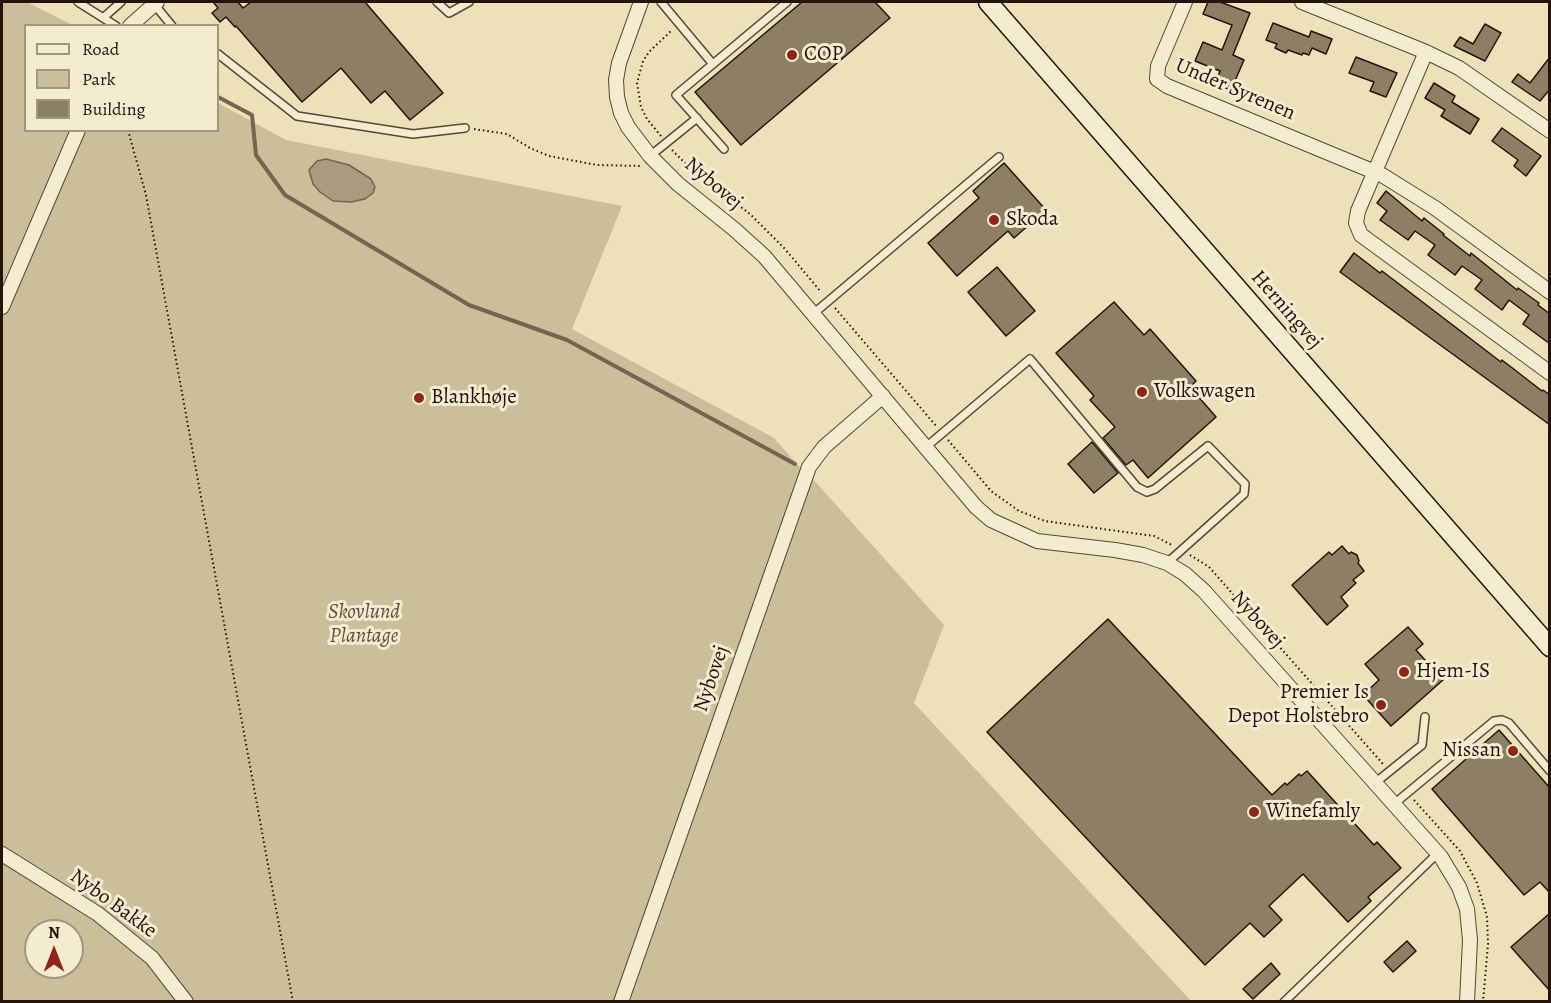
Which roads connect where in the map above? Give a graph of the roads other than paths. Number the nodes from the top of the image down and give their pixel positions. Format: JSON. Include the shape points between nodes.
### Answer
{"nodes":[{"id":1,"x":78,"y":2,"type":"edge"},
{"id":2,"x":121,"y":2,"type":"edge"},
{"id":3,"x":436,"y":2,"type":"edge"},
{"id":4,"x":469,"y":2,"type":"edge"},
{"id":5,"x":641,"y":2,"type":"edge"},
{"id":6,"x":787,"y":2,"type":"edge"},
{"id":7,"x":988,"y":2,"type":"edge"},
{"id":8,"x":1185,"y":2,"type":"edge"},
{"id":9,"x":1302,"y":2,"type":"edge"},
{"id":10,"x":156,"y":3,"type":"edge"},
{"id":11,"x":665,"y":3,"type":"edge"},
{"id":12,"x":104,"y":18,"type":"junction"},
{"id":13,"x":113,"y":24,"type":"edge"},
{"id":14,"x":132,"y":24,"type":"edge"},
{"id":15,"x":171,"y":24,"type":"edge"},
{"id":16,"x":1426,"y":52,"type":"junction"},
{"id":17,"x":219,"y":55,"type":"edge"},
{"id":18,"x":712,"y":63,"type":"junction"},
{"id":19,"x":697,"y":118,"type":"junction"},
{"id":20,"x":465,"y":128,"type":"road end"},
{"id":21,"x":1550,"y":131,"type":"edge"},
{"id":22,"x":77,"y":132,"type":"edge"},
{"id":23,"x":724,"y":149,"type":"dead end"},
{"id":24,"x":999,"y":157,"type":"dead end"},
{"id":25,"x":653,"y":159,"type":"junction"},
{"id":26,"x":1374,"y":172,"type":"junction"},
{"id":27,"x":1550,"y":292,"type":"edge"},
{"id":28,"x":2,"y":307,"type":"edge"},
{"id":29,"x":813,"y":314,"type":"junction"},
{"id":30,"x":1550,"y":373,"type":"edge"},
{"id":31,"x":883,"y":396,"type":"junction"},
{"id":32,"x":926,"y":447,"type":"junction"},
{"id":33,"x":1167,"y":563,"type":"junction"},
{"id":34,"x":1550,"y":647,"type":"edge"},
{"id":35,"x":1425,"y":717,"type":"dead end"},
{"id":36,"x":1550,"y":771,"type":"edge"},
{"id":37,"x":1375,"y":783,"type":"junction"},
{"id":38,"x":1394,"y":804,"type":"junction"},
{"id":39,"x":1438,"y":853,"type":"junction"},
{"id":40,"x":2,"y":854,"type":"edge"},
{"id":41,"x":186,"y":1002,"type":"edge"},
{"id":42,"x":621,"y":1002,"type":"edge"},
{"id":43,"x":1284,"y":1002,"type":"edge"},
{"id":44,"x":1467,"y":1002,"type":"edge"}],
"edges":[{"from":1,"to":12,"type":"lane"},
{"from":2,"to":12,"type":"lane"},
{"from":3,"to":4,"type":"lane","via":[[449,14]]},
{"from":5,"to":25,"type":"street","name":"Nybovej","via":[[619,63],[617,97],[628,127]]},
{"from":6,"to":18,"type":"lane"},
{"from":7,"to":34,"type":"main road","name":"Herningvej"},
{"from":8,"to":26,"type":"street","name":"Under Syrenen","via":[[1158,66],[1157,79]]},
{"from":9,"to":16,"type":"street"},
{"from":10,"to":14,"type":"street"},
{"from":10,"to":15,"type":"lane"},
{"from":11,"to":18,"type":"lane"},
{"from":12,"to":13,"type":"lane"},
{"from":16,"to":21,"type":"street","via":[[1459,68]]},
{"from":16,"to":26,"type":"street"},
{"from":17,"to":20,"type":"lane","via":[[297,116],[413,134]]},
{"from":18,"to":19,"type":"lane","via":[[676,95]]},
{"from":19,"to":23,"type":"lane"},
{"from":19,"to":25,"type":"lane"},
{"from":22,"to":28,"type":"street"},
{"from":24,"to":29,"type":"lane"},
{"from":25,"to":29,"type":"street","name":"Nybovej","via":[[764,256]]},
{"from":26,"to":27,"type":"street","name":"Under Syrenen","via":[[1435,208]]},
{"from":26,"to":30,"type":"street","via":[[1358,211],[1356,223],[1361,235]]},
{"from":29,"to":31,"type":"street","name":"Nybovej"},
{"from":31,"to":32,"type":"street","name":"Nybovej"},
{"from":31,"to":42,"type":"street","name":"Nybovej","via":[[824,447],[809,467]]},
{"from":32,"to":33,"type":"street","name":"Nybovej","via":[[976,507],[991,520],[1023,536],[1053,544],[1143,555]]},
{"from":32,"to":33,"type":"lane","via":[[1030,359],[1137,487],[1147,492],[1155,489],[1208,446],[1245,484],[1244,494]]},
{"from":33,"to":37,"type":"street","name":"Nybovej","via":[[1204,591]]},
{"from":35,"to":37,"type":"lane","via":[[1422,745]]},
{"from":36,"to":38,"type":"lane","via":[[1509,723],[1494,721]]},
{"from":37,"to":38,"type":"street","name":"Nybovej"},
{"from":38,"to":39,"type":"street","name":"Nybovej"},
{"from":39,"to":43,"type":"lane"},
{"from":39,"to":44,"type":"street","name":"Nybovej","via":[[1459,887],[1467,909]]},
{"from":40,"to":41,"type":"street","name":"Nybo Bakke","via":[[98,914],[152,958]]}]}
